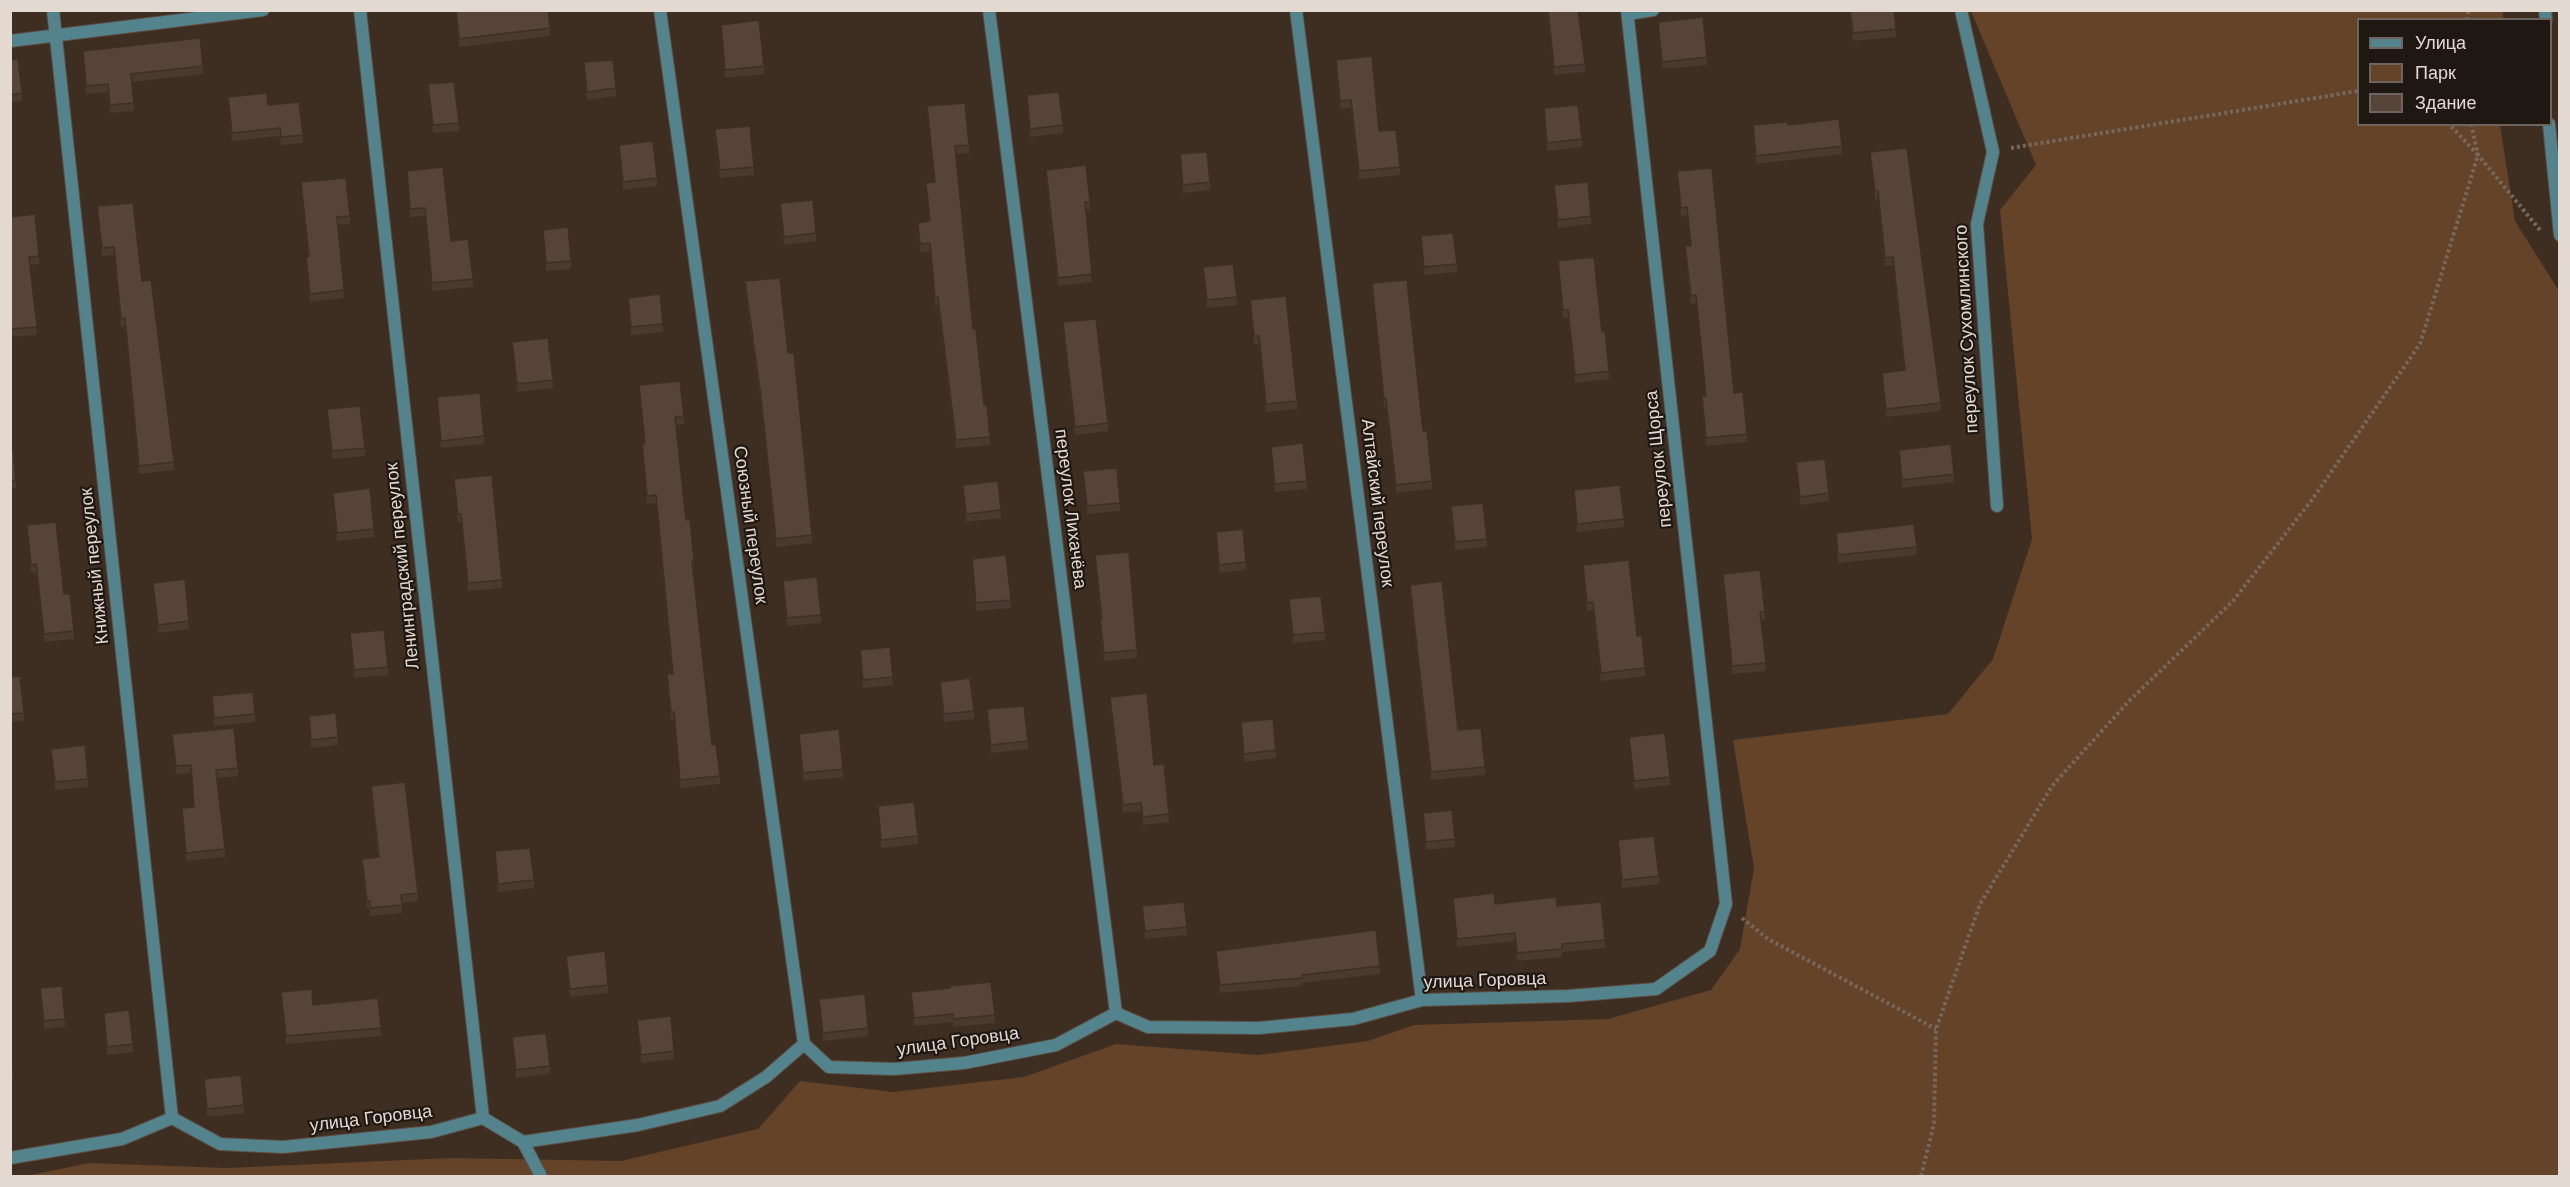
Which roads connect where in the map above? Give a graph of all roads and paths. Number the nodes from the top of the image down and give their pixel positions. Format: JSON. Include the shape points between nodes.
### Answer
{"nodes":[{"id":1,"x":53,"y":10,"type":"edge"},
{"id":2,"x":263,"y":10,"type":"edge"},
{"id":3,"x":360,"y":10,"type":"edge"},
{"id":4,"x":660,"y":10,"type":"edge"},
{"id":5,"x":989,"y":10,"type":"edge"},
{"id":6,"x":1296,"y":10,"type":"edge"},
{"id":7,"x":1653,"y":10,"type":"edge"},
{"id":8,"x":1961,"y":10,"type":"edge"},
{"id":9,"x":1627,"y":12,"type":"edge"},
{"id":10,"x":57,"y":36,"type":"junction"},
{"id":11,"x":10,"y":41,"type":"edge"},
{"id":12,"x":2357,"y":91,"type":"edge"},
{"id":13,"x":2451,"y":126,"type":"edge"},
{"id":14,"x":2471,"y":126,"type":"edge"},
{"id":15,"x":2549,"y":126,"type":"edge"},
{"id":16,"x":1993,"y":152,"type":"junction"},
{"id":17,"x":2478,"y":155,"type":"junction"},
{"id":18,"x":2559,"y":235,"type":"edge"},
{"id":19,"x":2545,"y":236,"type":"dead end"},
{"id":20,"x":1996,"y":507,"type":"dead end"},
{"id":21,"x":1726,"y":904,"type":"junction"},
{"id":22,"x":1422,"y":1000,"type":"junction"},
{"id":23,"x":1116,"y":1013,"type":"junction"},
{"id":24,"x":1936,"y":1029,"type":"junction"},
{"id":25,"x":804,"y":1044,"type":"junction"},
{"id":26,"x":172,"y":1118,"type":"junction"},
{"id":27,"x":483,"y":1118,"type":"junction"},
{"id":28,"x":523,"y":1142,"type":"junction"},
{"id":29,"x":10,"y":1158,"type":"edge"},
{"id":30,"x":541,"y":1176,"type":"edge"},
{"id":31,"x":1921,"y":1176,"type":"edge"}],
"edges":[{"from":1,"to":10,"type":"street","name":"Книжный переулок"},
{"from":2,"to":10,"type":"street"},
{"from":3,"to":27,"type":"street","name":"Ленинградский переулок"},
{"from":4,"to":25,"type":"street","name":"Союзный переулок"},
{"from":5,"to":23,"type":"street","name":"переулок Лихачёва"},
{"from":6,"to":22,"type":"street","name":"Алтайский переулок"},
{"from":7,"to":9,"type":"street"},
{"from":8,"to":16,"type":"street","name":"переулок Сухомлинского"},
{"from":9,"to":21,"type":"street","name":"переулок Щорса"},
{"from":10,"to":11,"type":"street"},
{"from":10,"to":26,"type":"street","name":"Книжный переулок"},
{"from":12,"to":16,"type":"path"},
{"from":13,"to":17,"type":"path"},
{"from":14,"to":17,"type":"path"},
{"from":15,"to":18,"type":"street"},
{"from":16,"to":20,"type":"street","name":"переулок Сухомлинского","via":[[1977,224]]},
{"from":17,"to":19,"type":"path"},
{"from":17,"to":24,"type":"path","via":[[2420,344],[2311,501],[2234,601],[2128,702],[2052,786],[1980,904]]},
{"from":21,"to":22,"type":"street","name":"улица Горовца","via":[[1710,951],[1656,989]]},
{"from":21,"to":24,"type":"path","via":[[1768,939]]},
{"from":22,"to":23,"type":"street","name":"улица Горовца","via":[[1353,1019],[1259,1028],[1148,1027]]},
{"from":23,"to":25,"type":"street","name":"улица Горовца","via":[[1056,1045],[964,1063],[894,1069],[829,1066]]},
{"from":24,"to":31,"type":"path","via":[[1934,1124]]},
{"from":25,"to":28,"type":"street","via":[[766,1077],[720,1106],[638,1125]]},
{"from":26,"to":27,"type":"street","name":"улица Горовца","via":[[220,1144],[283,1147],[431,1132]]},
{"from":26,"to":29,"type":"street","via":[[122,1138]]},
{"from":27,"to":28,"type":"street"},
{"from":28,"to":30,"type":"street"}]}
